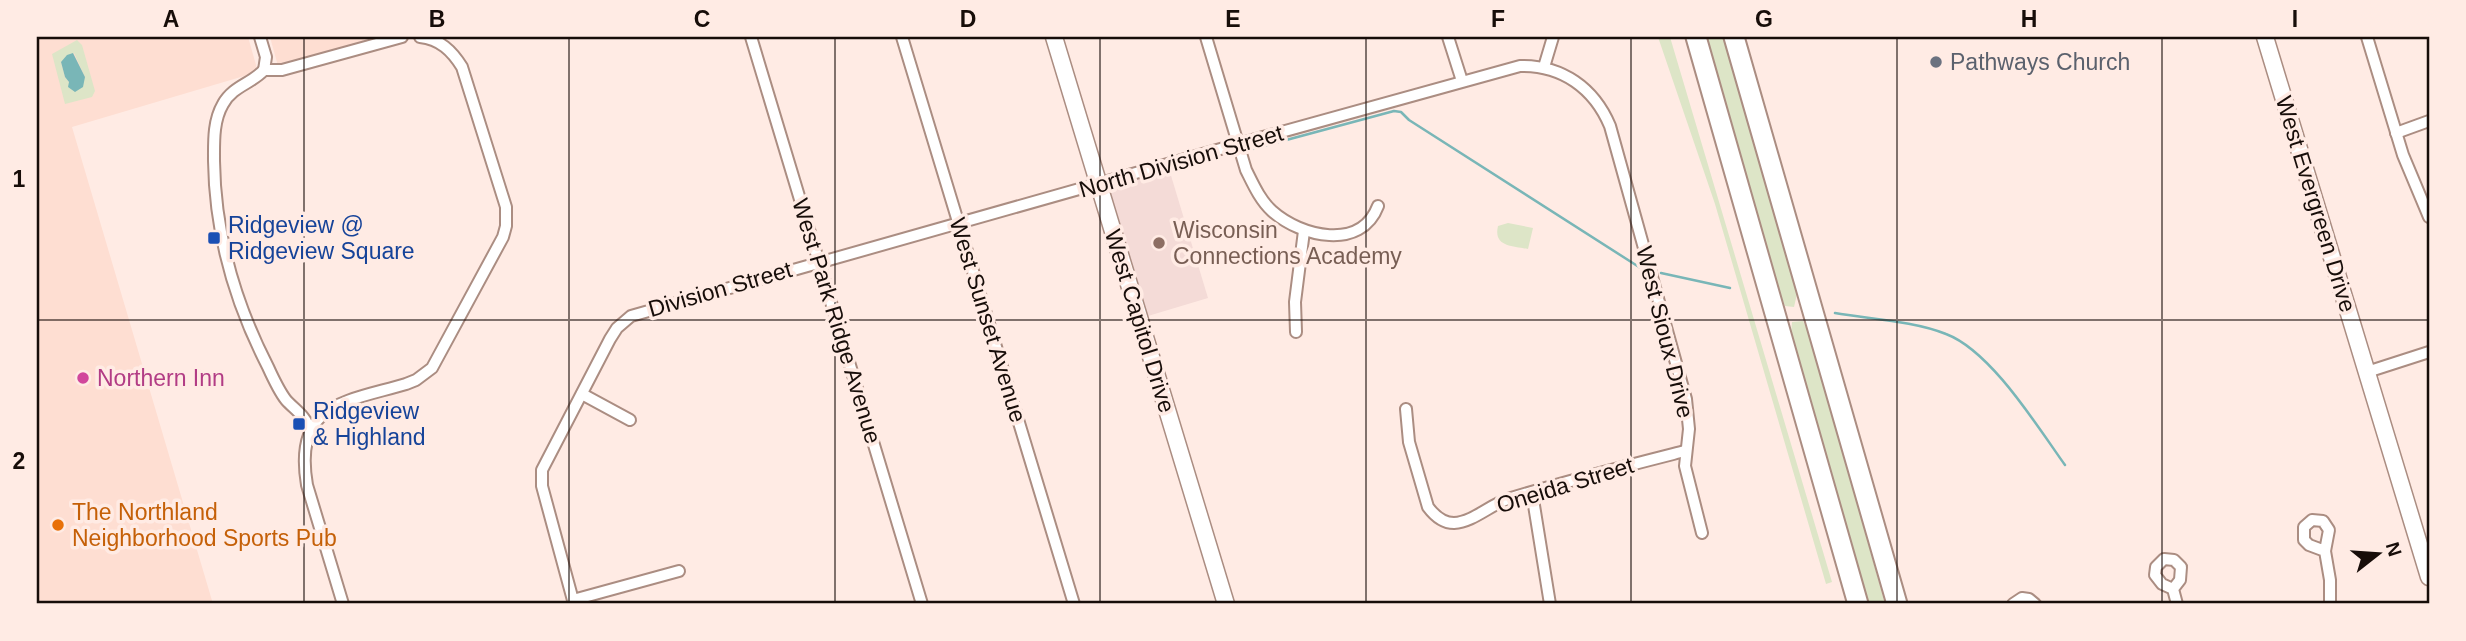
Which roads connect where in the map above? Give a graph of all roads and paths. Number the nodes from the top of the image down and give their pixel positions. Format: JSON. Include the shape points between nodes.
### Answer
{"nodes":[{"id":1,"x":260,"y":37,"type":"edge"},
{"id":2,"x":402,"y":37,"type":"edge"},
{"id":3,"x":420,"y":37,"type":"edge"},
{"id":4,"x":751,"y":37,"type":"edge"},
{"id":5,"x":902,"y":37,"type":"edge"},
{"id":6,"x":1054,"y":37,"type":"edge"},
{"id":7,"x":1206,"y":37,"type":"edge"},
{"id":8,"x":1448,"y":37,"type":"edge"},
{"id":9,"x":1553,"y":37,"type":"edge"},
{"id":10,"x":1696,"y":37,"type":"edge"},
{"id":11,"x":1734,"y":37,"type":"edge"},
{"id":12,"x":1745,"y":37,"type":"edge"},
{"id":13,"x":2265,"y":37,"type":"edge"},
{"id":14,"x":2367,"y":37,"type":"edge"},
{"id":15,"x":1544,"y":67,"type":"junction"},
{"id":16,"x":264,"y":71,"type":"junction"},
{"id":17,"x":1462,"y":81,"type":"junction"},
{"id":18,"x":2429,"y":121,"type":"edge"},
{"id":19,"x":2396,"y":133,"type":"junction"},
{"id":20,"x":1762,"y":136,"type":"junction"},
{"id":21,"x":1238,"y":144,"type":"junction"},
{"id":22,"x":1099,"y":184,"type":"junction"},
{"id":23,"x":1378,"y":206,"type":"dead end"},
{"id":24,"x":2429,"y":216,"type":"edge"},
{"id":25,"x":959,"y":223,"type":"junction"},
{"id":26,"x":1304,"y":231,"type":"junction"},
{"id":27,"x":819,"y":261,"type":"junction"},
{"id":28,"x":1296,"y":332,"type":"dead end"},
{"id":29,"x":2429,"y":352,"type":"edge"},
{"id":30,"x":2367,"y":372,"type":"junction"},
{"id":31,"x":582,"y":394,"type":"junction"},
{"id":32,"x":1406,"y":409,"type":"dead end"},
{"id":33,"x":630,"y":421,"type":"dead end"},
{"id":34,"x":309,"y":429,"type":"junction"},
{"id":35,"x":1685,"y":451,"type":"junction"},
{"id":36,"x":1532,"y":493,"type":"junction"},
{"id":37,"x":1702,"y":533,"type":"dead end"},
{"id":38,"x":2325,"y":551,"type":"dead end"},
{"id":39,"x":680,"y":571,"type":"dead end"},
{"id":40,"x":2429,"y":577,"type":"edge"},
{"id":41,"x":2173,"y":589,"type":"dead end"},
{"id":42,"x":573,"y":602,"type":"edge"},
{"id":43,"x":343,"y":604,"type":"edge"},
{"id":44,"x":922,"y":604,"type":"edge"},
{"id":45,"x":1074,"y":604,"type":"edge"},
{"id":46,"x":1226,"y":604,"type":"edge"},
{"id":47,"x":1550,"y":604,"type":"edge"},
{"id":48,"x":1858,"y":604,"type":"edge"},
{"id":49,"x":1897,"y":604,"type":"edge"},
{"id":50,"x":2013,"y":604,"type":"edge"},
{"id":51,"x":2035,"y":604,"type":"edge"},
{"id":52,"x":2177,"y":604,"type":"edge"},
{"id":53,"x":2330,"y":604,"type":"edge"}],
"edges":[{"from":1,"to":16,"type":"street","via":[[266,57]]},
{"from":2,"to":16,"type":"street"},
{"from":3,"to":34,"type":"street","via":[[453,52],[466,76],[506,207],[503,236],[425,375],[335,405]]},
{"from":4,"to":27,"type":"street","name":"West Park Ridge Avenue"},
{"from":5,"to":25,"type":"street","name":"West Sunset Avenue"},
{"from":6,"to":22,"type":"street","name":"West Capitol Drive"},
{"from":7,"to":21,"type":"street"},
{"from":8,"to":17,"type":"street"},
{"from":9,"to":15,"type":"street"},
{"from":10,"to":48,"type":"highway"},
{"from":11,"to":20,"type":"highway"},
{"from":12,"to":20,"type":"highway","via":[[1760,99]]},
{"from":13,"to":30,"type":"street","name":"West Evergreen Drive"},
{"from":14,"to":19,"type":"street"},
{"from":15,"to":17,"type":"street","name":"North Division Street","via":[[1520,66]]},
{"from":15,"to":35,"type":"street","name":"West Sioux Drive","via":[[1591,94],[1610,126],[1686,399],[1689,429]]},
{"from":16,"to":34,"type":"street","via":[[230,94],[217,120],[214,169],[219,227],[250,329],[283,396]]},
{"from":17,"to":21,"type":"street","name":"North Division Street"},
{"from":18,"to":19,"type":"street"},
{"from":19,"to":24,"type":"street"},
{"from":20,"to":49,"type":"highway"},
{"from":21,"to":22,"type":"street","name":"North Division Street"},
{"from":21,"to":26,"type":"street","via":[[1263,200],[1286,222]]},
{"from":22,"to":25,"type":"street","name":"North Division Street"},
{"from":22,"to":46,"type":"street","name":"West Capitol Drive"},
{"from":23,"to":26,"type":"street","via":[[1374,216],[1356,231],[1332,235]]},
{"from":25,"to":27,"type":"street","name":"North Division Street"},
{"from":25,"to":45,"type":"street","name":"West Sunset Avenue"},
{"from":26,"to":28,"type":"street"},
{"from":27,"to":31,"type":"street","name":"Division Street","via":[[631,316],[610,339]]},
{"from":27,"to":44,"type":"street","name":"West Park Ridge Avenue"},
{"from":29,"to":30,"type":"street"},
{"from":30,"to":40,"type":"street","name":"West Evergreen Drive"},
{"from":31,"to":33,"type":"street"},
{"from":31,"to":42,"type":"street","name":"Division Street","via":[[541,477]]},
{"from":32,"to":36,"type":"street","name":"Oneida Street","via":[[1409,442],[1434,515],[1456,523],[1494,504]]},
{"from":34,"to":43,"type":"street","via":[[304,460],[307,485]]},
{"from":35,"to":36,"type":"street","name":"Oneida Street"},
{"from":35,"to":37,"type":"street","name":"West Sioux Drive","via":[[1686,479]]},
{"from":36,"to":47,"type":"street"},
{"from":38,"to":53,"type":"street"},
{"from":39,"to":42,"type":"street"},
{"from":41,"to":52,"type":"street"},
{"from":50,"to":51,"type":"street","via":[[2022,598]]}]}
